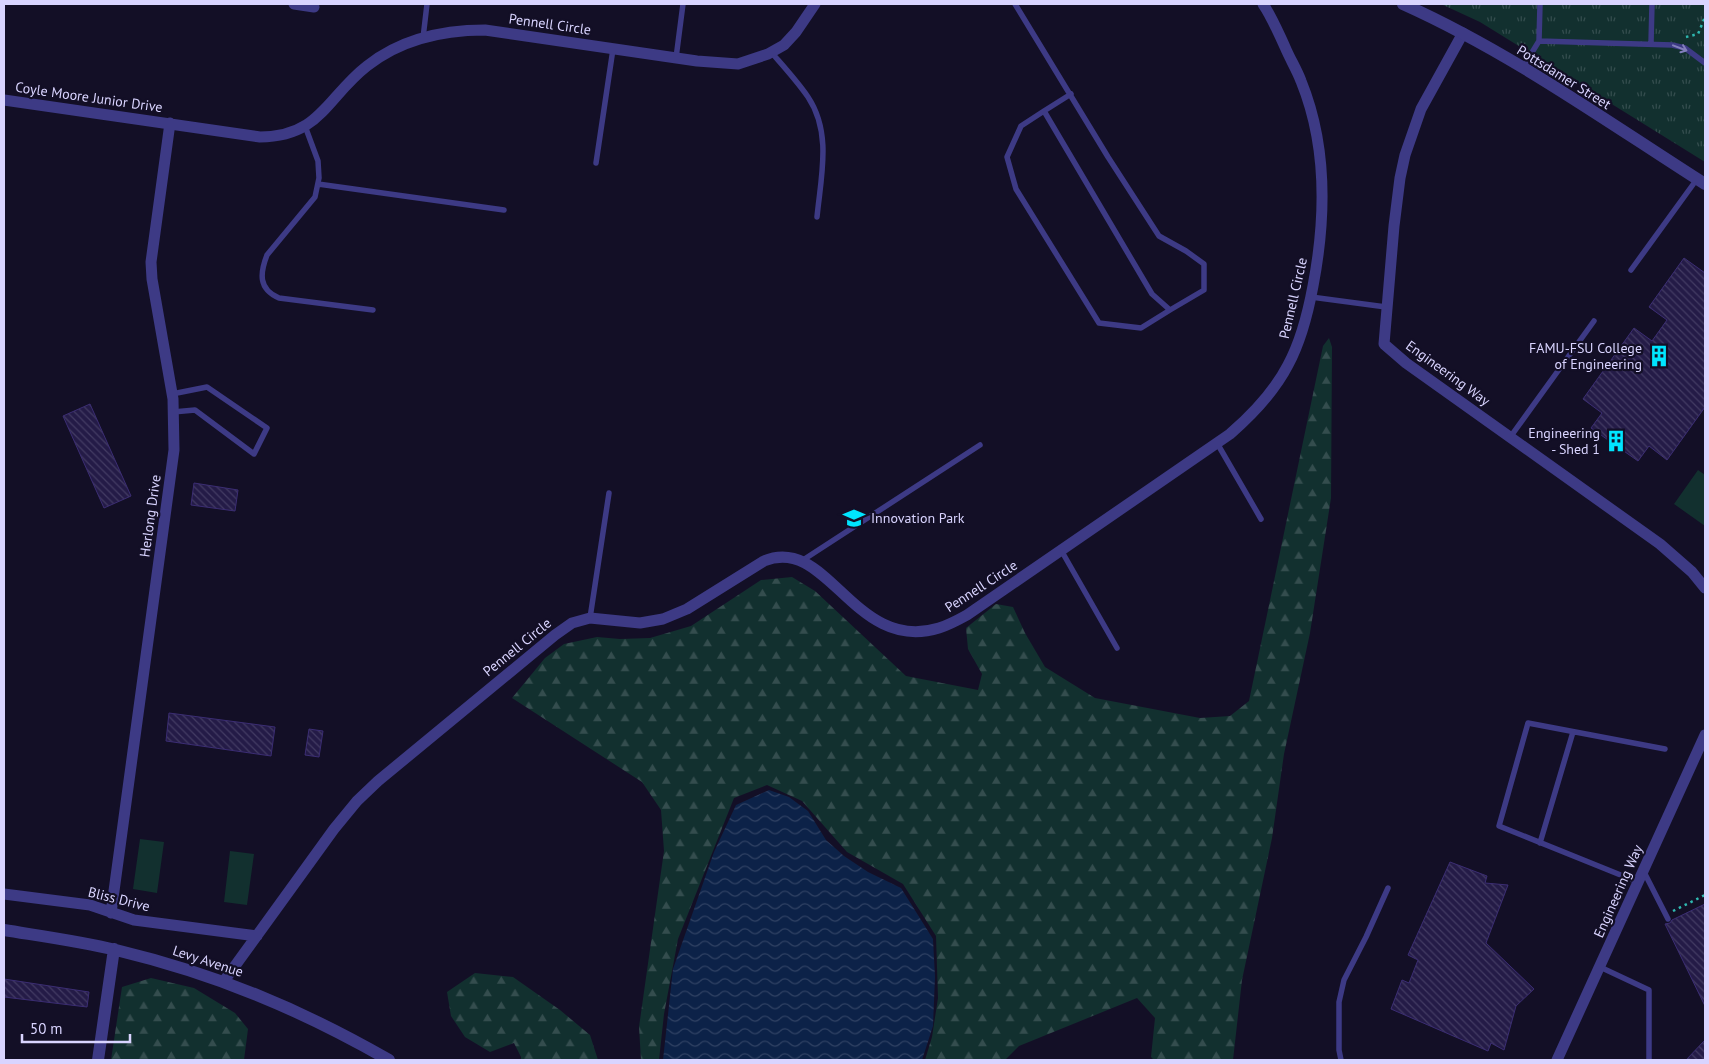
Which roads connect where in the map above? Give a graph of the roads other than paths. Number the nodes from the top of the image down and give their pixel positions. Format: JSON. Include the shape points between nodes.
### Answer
{"nodes":[{"id":1,"x":294,"y":4,"type":"edge"},
{"id":2,"x":427,"y":4,"type":"edge"},
{"id":3,"x":683,"y":4,"type":"edge"},
{"id":4,"x":814,"y":4,"type":"edge"},
{"id":5,"x":1015,"y":4,"type":"edge"},
{"id":6,"x":1263,"y":4,"type":"edge"},
{"id":7,"x":1403,"y":4,"type":"edge"},
{"id":8,"x":1540,"y":4,"type":"edge"},
{"id":9,"x":1652,"y":4,"type":"edge"},
{"id":10,"x":314,"y":7,"type":"dead end"},
{"id":11,"x":1463,"y":33,"type":"junction"},
{"id":12,"x":423,"y":38,"type":"junction"},
{"id":13,"x":1539,"y":41,"type":"junction"},
{"id":14,"x":1651,"y":43,"type":"junction"},
{"id":15,"x":613,"y":49,"type":"junction"},
{"id":16,"x":772,"y":52,"type":"junction"},
{"id":17,"x":676,"y":58,"type":"junction"},
{"id":18,"x":1705,"y":63,"type":"edge"},
{"id":19,"x":1523,"y":68,"type":"junction"},
{"id":20,"x":1071,"y":94,"type":"junction"},
{"id":21,"x":4,"y":100,"type":"edge"},
{"id":22,"x":1044,"y":111,"type":"junction"},
{"id":23,"x":170,"y":123,"type":"junction"},
{"id":24,"x":305,"y":126,"type":"junction"},
{"id":25,"x":596,"y":162,"type":"dead end"},
{"id":26,"x":1701,"y":181,"type":"edge"},
{"id":27,"x":318,"y":184,"type":"junction"},
{"id":28,"x":504,"y":210,"type":"dead end"},
{"id":29,"x":817,"y":217,"type":"dead end"},
{"id":30,"x":1631,"y":270,"type":"dead end"},
{"id":31,"x":1311,"y":297,"type":"junction"},
{"id":32,"x":1386,"y":307,"type":"junction"},
{"id":33,"x":372,"y":310,"type":"dead end"},
{"id":34,"x":1170,"y":310,"type":"junction"},
{"id":35,"x":1594,"y":322,"type":"dead end"},
{"id":36,"x":172,"y":394,"type":"junction"},
{"id":37,"x":173,"y":412,"type":"junction"},
{"id":38,"x":1511,"y":436,"type":"junction"},
{"id":39,"x":1217,"y":443,"type":"junction"},
{"id":40,"x":980,"y":445,"type":"dead end"},
{"id":41,"x":609,"y":493,"type":"dead end"},
{"id":42,"x":1261,"y":519,"type":"dead end"},
{"id":43,"x":1061,"y":550,"type":"junction"},
{"id":44,"x":803,"y":560,"type":"junction"},
{"id":45,"x":1705,"y":588,"type":"edge"},
{"id":46,"x":590,"y":618,"type":"junction"},
{"id":47,"x":1117,"y":648,"type":"dead end"},
{"id":48,"x":1573,"y":732,"type":"junction"},
{"id":49,"x":1705,"y":735,"type":"edge"},
{"id":50,"x":1665,"y":749,"type":"dead end"},
{"id":51,"x":1701,"y":754,"type":"edge"},
{"id":52,"x":1540,"y":843,"type":"junction"},
{"id":53,"x":1641,"y":877,"type":"junction"},
{"id":54,"x":1388,"y":888,"type":"dead end"},
{"id":55,"x":4,"y":894,"type":"edge"},
{"id":56,"x":112,"y":913,"type":"junction"},
{"id":57,"x":1667,"y":917,"type":"road end"},
{"id":58,"x":4,"y":930,"type":"edge"},
{"id":59,"x":257,"y":936,"type":"junction"},
{"id":60,"x":114,"y":950,"type":"junction"},
{"id":61,"x":1600,"y":967,"type":"junction"},
{"id":62,"x":224,"y":981,"type":"junction"},
{"id":63,"x":98,"y":1060,"type":"edge"},
{"id":64,"x":389,"y":1060,"type":"edge"},
{"id":65,"x":1341,"y":1060,"type":"edge"},
{"id":66,"x":1558,"y":1060,"type":"edge"},
{"id":67,"x":1649,"y":1060,"type":"edge"}],
"edges":[{"from":1,"to":10,"type":"street"},
{"from":2,"to":12,"type":"lane"},
{"from":3,"to":17,"type":"lane"},
{"from":4,"to":16,"type":"street","name":"Pennell Circle","via":[[796,32]]},
{"from":5,"to":20,"type":"lane"},
{"from":6,"to":31,"type":"street","name":"Pennell Circle","via":[[1302,82],[1318,143],[1323,198],[1320,245]]},
{"from":7,"to":11,"type":"street","name":"Pottsdamer Street"},
{"from":8,"to":13,"type":"lane"},
{"from":9,"to":14,"type":"lane"},
{"from":11,"to":19,"type":"street","name":"Pottsdamer Street"},
{"from":11,"to":32,"type":"street","name":"Engineering Way","via":[[1421,109],[1405,155]]},
{"from":12,"to":15,"type":"street","name":"Pennell Circle","via":[[462,30],[485,30]]},
{"from":12,"to":24,"type":"street","name":"Pennell Circle","via":[[398,46],[367,66],[320,115]]},
{"from":13,"to":14,"type":"lane"},
{"from":13,"to":19,"type":"lane"},
{"from":14,"to":18,"type":"lane","one_way":true,"via":[[1685,48]]},
{"from":15,"to":17,"type":"street","name":"Pennell Circle"},
{"from":15,"to":25,"type":"lane"},
{"from":16,"to":17,"type":"street","name":"Pennell Circle","via":[[738,64]]},
{"from":16,"to":29,"type":"lane","via":[[809,98],[821,128],[824,152]]},
{"from":19,"to":26,"type":"street","name":"Pottsdamer Street"},
{"from":20,"to":22,"type":"lane"},
{"from":20,"to":34,"type":"lane","via":[[1159,236],[1204,264],[1204,290]]},
{"from":21,"to":23,"type":"street","name":"Coyle Moore Junior Drive"},
{"from":22,"to":34,"type":"lane","via":[[1152,294]]},
{"from":22,"to":34,"type":"lane","via":[[1021,126],[1007,157],[1016,189],[1084,298],[1100,323],[1141,328]]},
{"from":23,"to":24,"type":"street","name":"Pennell Circle","via":[[260,137],[284,135]]},
{"from":23,"to":36,"type":"street","name":"Herlong Drive","via":[[151,262]]},
{"from":24,"to":27,"type":"lane","via":[[318,161]]},
{"from":26,"to":30,"type":"lane"},
{"from":27,"to":28,"type":"lane"},
{"from":27,"to":33,"type":"lane","via":[[315,197],[267,255],[263,284],[266,290],[279,298]]},
{"from":31,"to":32,"type":"lane"},
{"from":31,"to":39,"type":"street","name":"Pennell Circle","via":[[1298,346],[1276,386],[1247,419]]},
{"from":32,"to":38,"type":"street","name":"Engineering Way","via":[[1384,344]]},
{"from":35,"to":38,"type":"lane"},
{"from":36,"to":37,"type":"street","name":"Herlong Drive"},
{"from":36,"to":37,"type":"lane","via":[[207,387],[267,428],[254,454],[195,410]]},
{"from":37,"to":56,"type":"street","name":"Herlong Drive","via":[[174,450]]},
{"from":38,"to":45,"type":"street","name":"Engineering Way","via":[[1678,558]]},
{"from":39,"to":42,"type":"lane"},
{"from":39,"to":43,"type":"street","name":"Pennell Circle"},
{"from":40,"to":44,"type":"lane"},
{"from":41,"to":46,"type":"lane"},
{"from":43,"to":44,"type":"street","name":"Pennell Circle","via":[[967,615],[924,631],[878,622]]},
{"from":43,"to":47,"type":"lane"},
{"from":44,"to":46,"type":"street","name":"Pennell Circle","via":[[773,557],[663,619],[640,623]]},
{"from":46,"to":59,"type":"street","name":"Pennell Circle","via":[[565,627],[368,790],[334,829]]},
{"from":48,"to":50,"type":"lane"},
{"from":48,"to":52,"type":"lane"},
{"from":48,"to":52,"type":"lane","via":[[1528,723],[1498,826]]},
{"from":49,"to":51,"type":"street","name":"Engineering Way"},
{"from":51,"to":53,"type":"street","name":"Engineering Way"},
{"from":52,"to":53,"type":"lane"},
{"from":53,"to":57,"type":"lane"},
{"from":53,"to":61,"type":"street","name":"Engineering Way"},
{"from":54,"to":65,"type":"lane","via":[[1344,980],[1339,1002]]},
{"from":55,"to":56,"type":"street","name":"Bliss Drive","via":[[90,905]]},
{"from":56,"to":59,"type":"street","name":"Bliss Drive","via":[[134,920]]},
{"from":58,"to":60,"type":"street","name":"Levy Avenue"},
{"from":59,"to":62,"type":"street","name":"Pennell Circle"},
{"from":60,"to":62,"type":"street","name":"Levy Avenue"},
{"from":60,"to":63,"type":"street"},
{"from":61,"to":66,"type":"street","name":"Engineering Way"},
{"from":61,"to":67,"type":"lane","via":[[1649,990]]},
{"from":62,"to":64,"type":"street","name":"Levy Avenue","via":[[333,1028]]}]}
